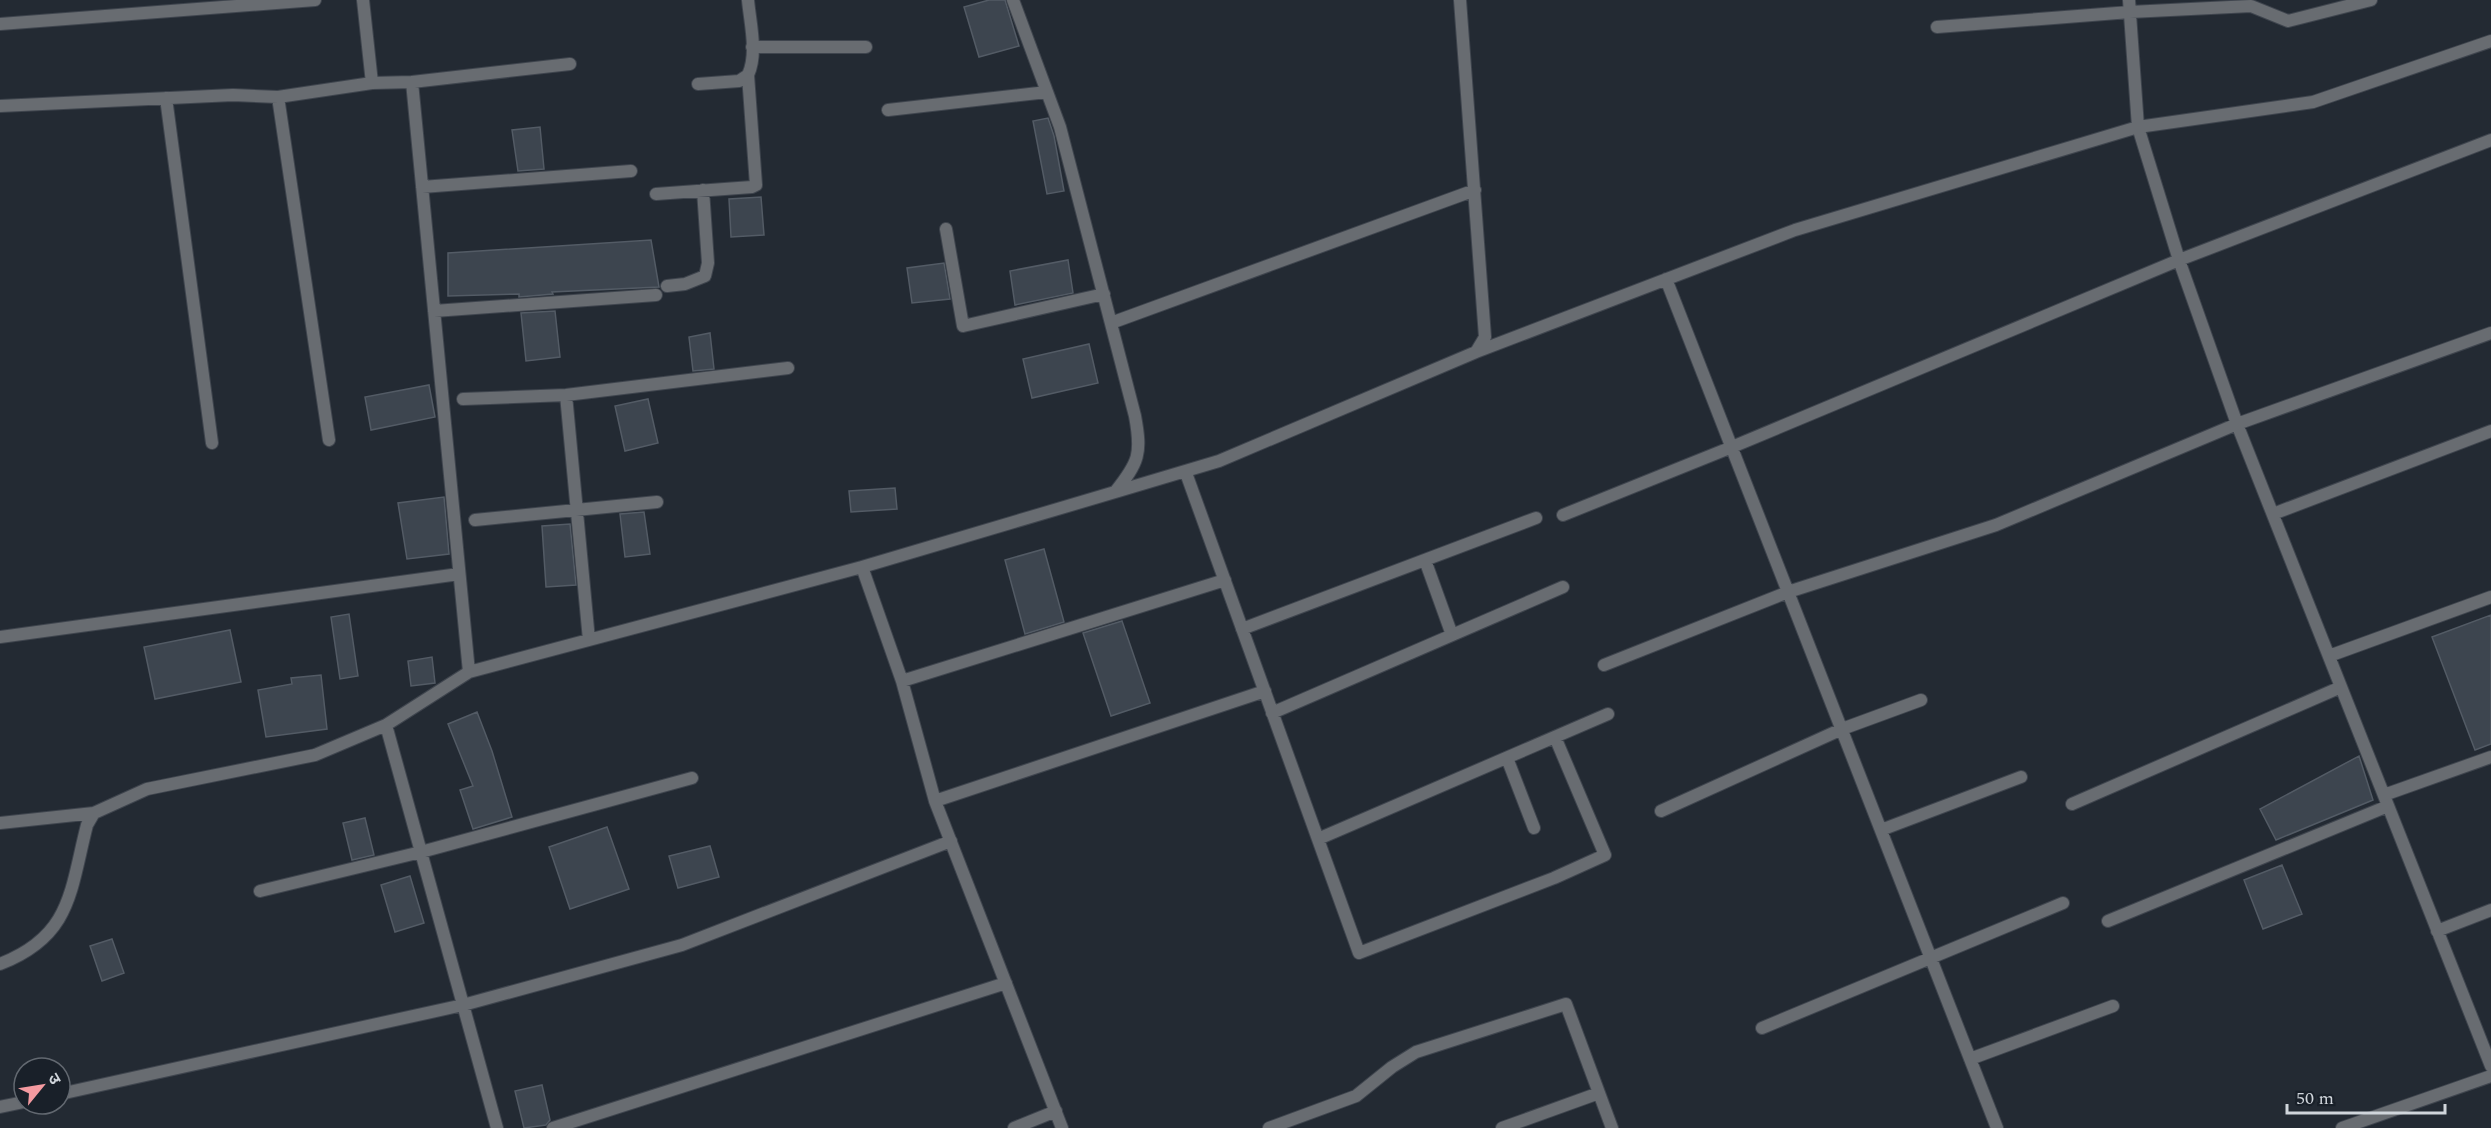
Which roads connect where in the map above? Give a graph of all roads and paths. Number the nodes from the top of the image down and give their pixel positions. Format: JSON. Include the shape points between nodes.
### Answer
{"nodes":[{"id":1,"x":315,"y":0,"type":"edge"},
{"id":2,"x":363,"y":0,"type":"edge"},
{"id":3,"x":748,"y":0,"type":"edge"},
{"id":4,"x":1013,"y":0,"type":"edge"},
{"id":5,"x":1460,"y":0,"type":"edge"},
{"id":6,"x":2371,"y":0,"type":"edge"},
{"id":7,"x":2130,"y":6,"type":"edge"},
{"id":8,"x":0,"y":24,"type":"edge"},
{"id":9,"x":1937,"y":27,"type":"dead end"},
{"id":10,"x":2491,"y":41,"type":"edge"},
{"id":11,"x":866,"y":46,"type":"dead end"},
{"id":12,"x":752,"y":47,"type":"junction"},
{"id":13,"x":570,"y":64,"type":"dead end"},
{"id":14,"x":748,"y":75,"type":"junction"},
{"id":15,"x":372,"y":82,"type":"junction"},
{"id":16,"x":412,"y":82,"type":"junction"},
{"id":17,"x":698,"y":84,"type":"dead end"},
{"id":18,"x":1047,"y":92,"type":"junction"},
{"id":19,"x":166,"y":98,"type":"junction"},
{"id":20,"x":278,"y":98,"type":"junction"},
{"id":21,"x":0,"y":106,"type":"edge"},
{"id":22,"x":888,"y":110,"type":"dead end"},
{"id":23,"x":2138,"y":127,"type":"junction"},
{"id":24,"x":2491,"y":140,"type":"edge"},
{"id":25,"x":631,"y":171,"type":"dead end"},
{"id":26,"x":422,"y":187,"type":"junction"},
{"id":27,"x":704,"y":190,"type":"junction"},
{"id":28,"x":1475,"y":190,"type":"junction"},
{"id":29,"x":656,"y":194,"type":"dead end"},
{"id":30,"x":946,"y":229,"type":"dead end"},
{"id":31,"x":2179,"y":260,"type":"junction"},
{"id":32,"x":1666,"y":279,"type":"junction"},
{"id":33,"x":667,"y":286,"type":"dead end"},
{"id":34,"x":1104,"y":294,"type":"junction"},
{"id":35,"x":656,"y":295,"type":"dead end"},
{"id":36,"x":434,"y":311,"type":"junction"},
{"id":37,"x":1111,"y":323,"type":"junction"},
{"id":38,"x":2491,"y":333,"type":"edge"},
{"id":39,"x":1476,"y":352,"type":"junction"},
{"id":40,"x":788,"y":368,"type":"dead end"},
{"id":41,"x":566,"y":395,"type":"junction"},
{"id":42,"x":463,"y":399,"type":"dead end"},
{"id":43,"x":2237,"y":424,"type":"junction"},
{"id":44,"x":2491,"y":431,"type":"edge"},
{"id":45,"x":329,"y":440,"type":"dead end"},
{"id":46,"x":212,"y":443,"type":"dead end"},
{"id":47,"x":1732,"y":447,"type":"junction"},
{"id":48,"x":1186,"y":473,"type":"junction"},
{"id":49,"x":1115,"y":492,"type":"junction"},
{"id":50,"x":657,"y":502,"type":"dead end"},
{"id":51,"x":576,"y":510,"type":"junction"},
{"id":52,"x":1563,"y":514,"type":"dead end"},
{"id":53,"x":2273,"y":514,"type":"junction"},
{"id":54,"x":1536,"y":518,"type":"dead end"},
{"id":55,"x":475,"y":520,"type":"dead end"},
{"id":56,"x":1425,"y":560,"type":"junction"},
{"id":57,"x":862,"y":567,"type":"junction"},
{"id":58,"x":459,"y":574,"type":"junction"},
{"id":59,"x":1225,"y":580,"type":"junction"},
{"id":60,"x":1563,"y":587,"type":"dead end"},
{"id":61,"x":1788,"y":592,"type":"junction"},
{"id":62,"x":2491,"y":597,"type":"edge"},
{"id":63,"x":1242,"y":629,"type":"junction"},
{"id":64,"x":1452,"y":635,"type":"junction"},
{"id":65,"x":0,"y":637,"type":"edge"},
{"id":66,"x":589,"y":640,"type":"junction"},
{"id":67,"x":2329,"y":656,"type":"junction"},
{"id":68,"x":1605,"y":665,"type":"dead end"},
{"id":69,"x":469,"y":672,"type":"junction"},
{"id":70,"x":902,"y":681,"type":"junction"},
{"id":71,"x":2341,"y":687,"type":"junction"},
{"id":72,"x":1265,"y":691,"type":"junction"},
{"id":73,"x":1921,"y":700,"type":"dead end"},
{"id":74,"x":1272,"y":713,"type":"junction"},
{"id":75,"x":1608,"y":714,"type":"dead end"},
{"id":76,"x":386,"y":725,"type":"junction"},
{"id":77,"x":1842,"y":729,"type":"junction"},
{"id":78,"x":1555,"y":736,"type":"junction"},
{"id":79,"x":2491,"y":756,"type":"edge"},
{"id":80,"x":1507,"y":758,"type":"junction"},
{"id":81,"x":2021,"y":777,"type":"dead end"},
{"id":82,"x":692,"y":778,"type":"dead end"},
{"id":83,"x":2386,"y":800,"type":"junction"},
{"id":84,"x":935,"y":801,"type":"junction"},
{"id":85,"x":2072,"y":804,"type":"dead end"},
{"id":86,"x":1661,"y":811,"type":"dead end"},
{"id":87,"x":94,"y":813,"type":"junction"},
{"id":88,"x":0,"y":823,"type":"edge"},
{"id":89,"x":1534,"y":828,"type":"dead end"},
{"id":90,"x":1881,"y":830,"type":"junction"},
{"id":91,"x":1318,"y":839,"type":"junction"},
{"id":92,"x":951,"y":842,"type":"junction"},
{"id":93,"x":421,"y":852,"type":"junction"},
{"id":94,"x":260,"y":891,"type":"dead end"},
{"id":95,"x":2063,"y":903,"type":"dead end"},
{"id":96,"x":2491,"y":910,"type":"edge"},
{"id":97,"x":2108,"y":921,"type":"dead end"},
{"id":98,"x":2437,"y":931,"type":"junction"},
{"id":99,"x":1931,"y":958,"type":"junction"},
{"id":100,"x":0,"y":964,"type":"edge"},
{"id":101,"x":1006,"y":983,"type":"junction"},
{"id":102,"x":463,"y":1005,"type":"junction"},
{"id":103,"x":2113,"y":1006,"type":"dead end"},
{"id":104,"x":1762,"y":1028,"type":"dead end"},
{"id":105,"x":1970,"y":1059,"type":"junction"},
{"id":106,"x":2491,"y":1066,"type":"edge"},
{"id":107,"x":2491,"y":1076,"type":"edge"},
{"id":108,"x":72,"y":1091,"type":"edge"},
{"id":109,"x":1599,"y":1093,"type":"junction"},
{"id":110,"x":1056,"y":1111,"type":"junction"},
{"id":111,"x":497,"y":1128,"type":"edge"},
{"id":112,"x":553,"y":1128,"type":"edge"},
{"id":113,"x":1014,"y":1128,"type":"edge"},
{"id":114,"x":1062,"y":1128,"type":"edge"},
{"id":115,"x":1269,"y":1128,"type":"edge"},
{"id":116,"x":1502,"y":1128,"type":"edge"},
{"id":117,"x":1612,"y":1128,"type":"edge"},
{"id":118,"x":1997,"y":1128,"type":"edge"},
{"id":119,"x":2342,"y":1128,"type":"edge"}],
"edges":[{"from":1,"to":8,"type":"street"},
{"from":2,"to":15,"type":"street"},
{"from":3,"to":12,"type":"street"},
{"from":4,"to":18,"type":"street"},
{"from":5,"to":28,"type":"street"},
{"from":6,"to":7,"type":"street","via":[[2288,21],[2251,6]]},
{"from":7,"to":9,"type":"street"},
{"from":7,"to":23,"type":"street"},
{"from":10,"to":23,"type":"street","via":[[2313,102]]},
{"from":11,"to":12,"type":"street"},
{"from":12,"to":14,"type":"street"},
{"from":13,"to":16,"type":"street"},
{"from":14,"to":17,"type":"street","via":[[739,81]]},
{"from":14,"to":27,"type":"street","via":[[756,185]]},
{"from":15,"to":16,"type":"street"},
{"from":15,"to":20,"type":"street"},
{"from":16,"to":26,"type":"street"},
{"from":18,"to":22,"type":"street"},
{"from":18,"to":34,"type":"street","via":[[1060,126]]},
{"from":19,"to":20,"type":"street"},
{"from":19,"to":21,"type":"street"},
{"from":19,"to":46,"type":"street"},
{"from":20,"to":45,"type":"street"},
{"from":23,"to":31,"type":"street"},
{"from":23,"to":32,"type":"street","via":[[1794,230]]},
{"from":24,"to":31,"type":"street"},
{"from":25,"to":26,"type":"street"},
{"from":26,"to":36,"type":"street"},
{"from":27,"to":29,"type":"street"},
{"from":27,"to":33,"type":"street","via":[[708,263],[705,276],[685,285]]},
{"from":28,"to":37,"type":"street"},
{"from":28,"to":39,"type":"street","via":[[1485,337]]},
{"from":30,"to":34,"type":"street","via":[[963,326]]},
{"from":31,"to":43,"type":"street"},
{"from":31,"to":47,"type":"street"},
{"from":32,"to":39,"type":"street"},
{"from":32,"to":47,"type":"street"},
{"from":34,"to":37,"type":"street"},
{"from":35,"to":36,"type":"street"},
{"from":36,"to":58,"type":"street"},
{"from":37,"to":49,"type":"street","via":[[1140,444],[1133,470]]},
{"from":38,"to":43,"type":"street"},
{"from":39,"to":48,"type":"street"},
{"from":40,"to":41,"type":"street"},
{"from":41,"to":42,"type":"street"},
{"from":41,"to":51,"type":"street"},
{"from":43,"to":53,"type":"street"},
{"from":43,"to":61,"type":"street","via":[[1996,525]]},
{"from":44,"to":53,"type":"street"},
{"from":47,"to":52,"type":"street"},
{"from":47,"to":61,"type":"street"},
{"from":48,"to":49,"type":"street"},
{"from":48,"to":59,"type":"street"},
{"from":49,"to":57,"type":"street"},
{"from":50,"to":51,"type":"street"},
{"from":51,"to":55,"type":"street"},
{"from":51,"to":66,"type":"street"},
{"from":53,"to":67,"type":"street"},
{"from":54,"to":56,"type":"street"},
{"from":56,"to":63,"type":"street"},
{"from":56,"to":64,"type":"street"},
{"from":57,"to":66,"type":"street"},
{"from":57,"to":70,"type":"street"},
{"from":58,"to":65,"type":"street"},
{"from":58,"to":69,"type":"street"},
{"from":59,"to":63,"type":"street"},
{"from":59,"to":70,"type":"street"},
{"from":60,"to":64,"type":"street"},
{"from":61,"to":68,"type":"street"},
{"from":61,"to":77,"type":"street"},
{"from":62,"to":67,"type":"street"},
{"from":63,"to":72,"type":"street"},
{"from":64,"to":74,"type":"street"},
{"from":66,"to":69,"type":"street"},
{"from":67,"to":71,"type":"street"},
{"from":69,"to":76,"type":"street"},
{"from":70,"to":84,"type":"street"},
{"from":71,"to":83,"type":"street"},
{"from":71,"to":85,"type":"street"},
{"from":72,"to":74,"type":"street"},
{"from":72,"to":84,"type":"street"},
{"from":73,"to":77,"type":"street"},
{"from":74,"to":91,"type":"street"},
{"from":75,"to":78,"type":"street"},
{"from":76,"to":87,"type":"street","via":[[315,755],[147,789]]},
{"from":76,"to":93,"type":"street"},
{"from":77,"to":86,"type":"street"},
{"from":77,"to":90,"type":"street"},
{"from":78,"to":80,"type":"street"},
{"from":78,"to":91,"type":"street","via":[[1605,855],[1554,878],[1359,953]]},
{"from":79,"to":83,"type":"street"},
{"from":80,"to":89,"type":"street"},
{"from":80,"to":91,"type":"street"},
{"from":81,"to":90,"type":"street"},
{"from":82,"to":93,"type":"street"},
{"from":83,"to":97,"type":"street"},
{"from":83,"to":98,"type":"street"},
{"from":84,"to":92,"type":"street"},
{"from":87,"to":88,"type":"street"},
{"from":87,"to":100,"type":"street","via":[[87,825],[64,913],[47,936],[30,950]]},
{"from":90,"to":99,"type":"street"},
{"from":92,"to":101,"type":"street"},
{"from":92,"to":102,"type":"street","via":[[682,945]]},
{"from":93,"to":94,"type":"street"},
{"from":93,"to":102,"type":"street"},
{"from":95,"to":99,"type":"street"},
{"from":96,"to":98,"type":"street"},
{"from":98,"to":106,"type":"street"},
{"from":99,"to":104,"type":"street"},
{"from":99,"to":105,"type":"street"},
{"from":101,"to":110,"type":"street"},
{"from":101,"to":112,"type":"street"},
{"from":102,"to":108,"type":"street"},
{"from":102,"to":111,"type":"street"},
{"from":103,"to":105,"type":"street"},
{"from":105,"to":118,"type":"street"},
{"from":107,"to":119,"type":"street"},
{"from":109,"to":115,"type":"street","via":[[1566,1005],[1416,1052],[1356,1096]]},
{"from":109,"to":116,"type":"street"},
{"from":109,"to":117,"type":"street"},
{"from":110,"to":113,"type":"street"},
{"from":110,"to":114,"type":"street"}]}
